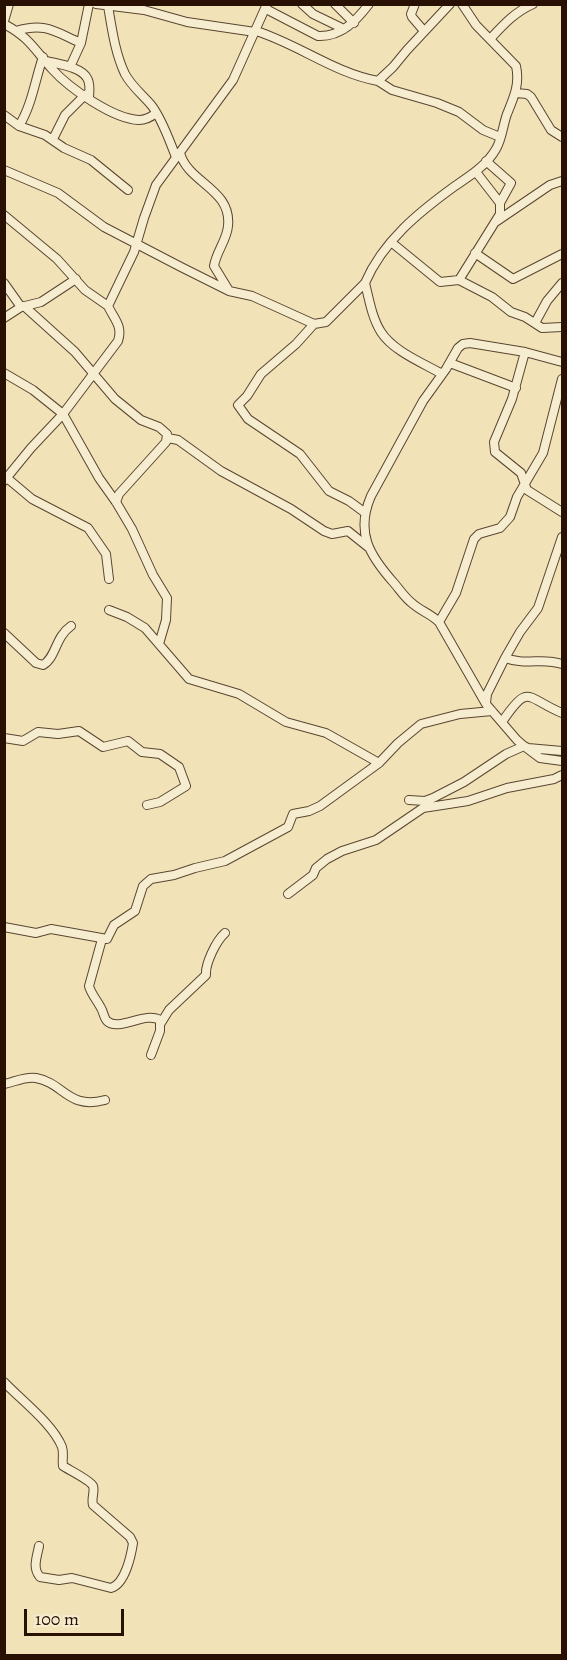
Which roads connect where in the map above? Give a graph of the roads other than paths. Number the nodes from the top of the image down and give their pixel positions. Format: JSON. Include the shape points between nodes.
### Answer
{"nodes":[{"id":1,"x":9,"y":4,"type":"edge"},
{"id":2,"x":89,"y":4,"type":"edge"},
{"id":3,"x":96,"y":4,"type":"edge"},
{"id":4,"x":302,"y":4,"type":"edge"},
{"id":5,"x":335,"y":4,"type":"edge"},
{"id":6,"x":369,"y":4,"type":"edge"},
{"id":7,"x":415,"y":4,"type":"edge"},
{"id":8,"x":450,"y":4,"type":"edge"},
{"id":9,"x":533,"y":4,"type":"edge"},
{"id":10,"x":108,"y":6,"type":"edge"},
{"id":11,"x":138,"y":7,"type":"edge"},
{"id":12,"x":266,"y":7,"type":"edge"},
{"id":13,"x":465,"y":7,"type":"edge"},
{"id":14,"x":4,"y":22,"type":"edge"},
{"id":15,"x":354,"y":23,"type":"junction"},
{"id":16,"x":344,"y":29,"type":"junction"},
{"id":17,"x":16,"y":31,"type":"junction"},
{"id":18,"x":424,"y":31,"type":"junction"},
{"id":19,"x":256,"y":32,"type":"junction"},
{"id":20,"x":491,"y":38,"type":"junction"},
{"id":21,"x":81,"y":43,"type":"junction"},
{"id":22,"x":45,"y":59,"type":"junction"},
{"id":23,"x":70,"y":67,"type":"junction"},
{"id":24,"x":378,"y":81,"type":"junction"},
{"id":25,"x":516,"y":93,"type":"junction"},
{"id":26,"x":87,"y":97,"type":"junction"},
{"id":27,"x":156,"y":113,"type":"junction"},
{"id":28,"x":4,"y":116,"type":"edge"},
{"id":29,"x":19,"y":126,"type":"junction"},
{"id":30,"x":500,"y":137,"type":"junction"},
{"id":31,"x":562,"y":137,"type":"edge"},
{"id":32,"x":53,"y":139,"type":"junction"},
{"id":33,"x":178,"y":155,"type":"junction"},
{"id":34,"x":486,"y":161,"type":"junction"},
{"id":35,"x":4,"y":170,"type":"edge"},
{"id":36,"x":476,"y":172,"type":"junction"},
{"id":37,"x":562,"y":181,"type":"edge"},
{"id":38,"x":128,"y":190,"type":"dead end"},
{"id":39,"x":500,"y":203,"type":"junction"},
{"id":40,"x":4,"y":215,"type":"edge"},
{"id":41,"x":496,"y":221,"type":"junction"},
{"id":42,"x":391,"y":242,"type":"junction"},
{"id":43,"x":137,"y":244,"type":"junction"},
{"id":44,"x":474,"y":253,"type":"junction"},
{"id":45,"x":562,"y":254,"type":"edge"},
{"id":46,"x":76,"y":279,"type":"junction"},
{"id":47,"x":459,"y":280,"type":"junction"},
{"id":48,"x":4,"y":282,"type":"edge"},
{"id":49,"x":365,"y":283,"type":"junction"},
{"id":50,"x":562,"y":283,"type":"edge"},
{"id":51,"x":229,"y":291,"type":"junction"},
{"id":52,"x":108,"y":306,"type":"junction"},
{"id":53,"x":23,"y":307,"type":"junction"},
{"id":54,"x":4,"y":318,"type":"edge"},
{"id":55,"x":535,"y":323,"type":"junction"},
{"id":56,"x":314,"y":324,"type":"junction"},
{"id":57,"x":562,"y":327,"type":"edge"},
{"id":58,"x":525,"y":352,"type":"junction"},
{"id":59,"x":562,"y":362,"type":"edge"},
{"id":60,"x":450,"y":363,"type":"junction"},
{"id":61,"x":4,"y":373,"type":"edge"},
{"id":62,"x":93,"y":374,"type":"junction"},
{"id":63,"x":442,"y":374,"type":"junction"},
{"id":64,"x":562,"y":379,"type":"edge"},
{"id":65,"x":516,"y":388,"type":"junction"},
{"id":66,"x":63,"y":414,"type":"junction"},
{"id":67,"x":168,"y":438,"type":"junction"},
{"id":68,"x":6,"y":476,"type":"edge"},
{"id":69,"x":525,"y":484,"type":"junction"},
{"id":70,"x":116,"y":502,"type":"junction"},
{"id":71,"x":364,"y":512,"type":"junction"},
{"id":72,"x":562,"y":512,"type":"edge"},
{"id":73,"x":562,"y":537,"type":"edge"},
{"id":74,"x":368,"y":547,"type":"junction"},
{"id":75,"x":109,"y":579,"type":"dead end"},
{"id":76,"x":109,"y":610,"type":"dead end"},
{"id":77,"x":439,"y":622,"type":"junction"},
{"id":78,"x":71,"y":626,"type":"dead end"},
{"id":79,"x":4,"y":633,"type":"edge"},
{"id":80,"x":159,"y":644,"type":"junction"},
{"id":81,"x":505,"y":658,"type":"junction"},
{"id":82,"x":562,"y":664,"type":"edge"},
{"id":83,"x":486,"y":704,"type":"junction"},
{"id":84,"x":492,"y":711,"type":"junction"},
{"id":85,"x":562,"y":713,"type":"edge"},
{"id":86,"x":501,"y":722,"type":"junction"},
{"id":87,"x":4,"y":738,"type":"edge"},
{"id":88,"x":524,"y":746,"type":"junction"},
{"id":89,"x":562,"y":751,"type":"edge"},
{"id":90,"x":562,"y":761,"type":"edge"},
{"id":91,"x":379,"y":763,"type":"junction"},
{"id":92,"x":562,"y":775,"type":"edge"},
{"id":93,"x":409,"y":801,"type":"dead end"},
{"id":94,"x":147,"y":805,"type":"dead end"},
{"id":95,"x":288,"y":894,"type":"dead end"},
{"id":96,"x":4,"y":927,"type":"edge"},
{"id":97,"x":225,"y":933,"type":"dead end"},
{"id":98,"x":102,"y":939,"type":"junction"},
{"id":99,"x":161,"y":1023,"type":"junction"},
{"id":100,"x":151,"y":1055,"type":"dead end"},
{"id":101,"x":4,"y":1084,"type":"edge"},
{"id":102,"x":105,"y":1100,"type":"dead end"},
{"id":103,"x":4,"y":1382,"type":"edge"},
{"id":104,"x":39,"y":1546,"type":"dead end"}],
"edges":[{"from":1,"to":14,"type":"street"},
{"from":2,"to":21,"type":"street"},
{"from":3,"to":10,"type":"street"},
{"from":4,"to":16,"type":"street"},
{"from":5,"to":15,"type":"street"},
{"from":6,"to":15,"type":"street"},
{"from":7,"to":18,"type":"street","via":[[412,17]]},
{"from":8,"to":18,"type":"street"},
{"from":9,"to":20,"type":"street","via":[[506,21]]},
{"from":10,"to":11,"type":"street"},
{"from":10,"to":27,"type":"street","via":[[114,42],[126,75]]},
{"from":11,"to":19,"type":"street","via":[[187,22]]},
{"from":12,"to":16,"type":"street","via":[[318,36]]},
{"from":12,"to":19,"type":"street"},
{"from":13,"to":20,"type":"street","via":[[476,25]]},
{"from":14,"to":17,"type":"street"},
{"from":15,"to":16,"type":"street"},
{"from":17,"to":21,"type":"street","via":[[48,27]]},
{"from":17,"to":22,"type":"street"},
{"from":18,"to":24,"type":"street"},
{"from":19,"to":24,"type":"street"},
{"from":19,"to":33,"type":"street","via":[[233,80]]},
{"from":20,"to":25,"type":"street","via":[[516,66]]},
{"from":21,"to":23,"type":"street"},
{"from":22,"to":23,"type":"street"},
{"from":22,"to":26,"type":"street"},
{"from":22,"to":29,"type":"street"},
{"from":23,"to":26,"type":"street","via":[[87,77]]},
{"from":24,"to":30,"type":"street","via":[[398,93],[459,112]]},
{"from":25,"to":30,"type":"street"},
{"from":25,"to":31,"type":"street","via":[[531,97],[551,130]]},
{"from":26,"to":27,"type":"street","via":[[135,120]]},
{"from":26,"to":32,"type":"street","via":[[65,115]]},
{"from":27,"to":33,"type":"street"},
{"from":28,"to":29,"type":"street"},
{"from":29,"to":32,"type":"street"},
{"from":30,"to":34,"type":"street"},
{"from":32,"to":38,"type":"street","via":[[100,166]]},
{"from":33,"to":43,"type":"street","via":[[156,185]]},
{"from":33,"to":51,"type":"street","via":[[216,193],[227,210],[227,230],[214,266]]},
{"from":34,"to":36,"type":"street"},
{"from":34,"to":39,"type":"street","via":[[511,183]]},
{"from":35,"to":43,"type":"street","via":[[58,193],[95,222]]},
{"from":36,"to":39,"type":"street"},
{"from":36,"to":42,"type":"street","via":[[408,224]]},
{"from":37,"to":41,"type":"street"},
{"from":39,"to":41,"type":"street"},
{"from":40,"to":46,"type":"street"},
{"from":41,"to":44,"type":"street"},
{"from":42,"to":47,"type":"street","via":[[440,282]]},
{"from":42,"to":49,"type":"street"},
{"from":43,"to":51,"type":"street"},
{"from":43,"to":52,"type":"street"},
{"from":44,"to":45,"type":"street","via":[[513,279]]},
{"from":44,"to":47,"type":"street"},
{"from":46,"to":52,"type":"street"},
{"from":46,"to":53,"type":"street","via":[[41,302]]},
{"from":47,"to":55,"type":"street"},
{"from":48,"to":53,"type":"street"},
{"from":49,"to":56,"type":"street","via":[[326,322]]},
{"from":49,"to":63,"type":"street","via":[[384,336]]},
{"from":50,"to":55,"type":"street"},
{"from":51,"to":56,"type":"street","via":[[252,296]]},
{"from":52,"to":62,"type":"street","via":[[121,332]]},
{"from":53,"to":54,"type":"street"},
{"from":53,"to":62,"type":"street","via":[[75,352]]},
{"from":55,"to":57,"type":"street","via":[[546,328]]},
{"from":56,"to":71,"type":"street","via":[[261,374],[238,405],[248,418],[300,454],[329,491]]},
{"from":58,"to":59,"type":"street"},
{"from":58,"to":60,"type":"street","via":[[463,344]]},
{"from":58,"to":65,"type":"street"},
{"from":60,"to":63,"type":"street"},
{"from":60,"to":65,"type":"street"},
{"from":61,"to":66,"type":"street"},
{"from":62,"to":66,"type":"street"},
{"from":62,"to":67,"type":"street","via":[[115,399],[143,421],[163,429]]},
{"from":63,"to":71,"type":"street","via":[[423,401]]},
{"from":64,"to":69,"type":"street","via":[[543,453]]},
{"from":65,"to":69,"type":"street","via":[[494,446],[496,454],[521,473]]},
{"from":66,"to":68,"type":"street"},
{"from":66,"to":70,"type":"street"},
{"from":67,"to":70,"type":"street"},
{"from":67,"to":74,"type":"street","via":[[178,440],[221,471],[324,531],[348,531]]},
{"from":68,"to":75,"type":"street","via":[[33,500],[88,528],[106,554]]},
{"from":69,"to":72,"type":"street","via":[[530,492]]},
{"from":69,"to":77,"type":"street","via":[[506,523],[474,539],[456,593]]},
{"from":70,"to":80,"type":"street","via":[[167,598]]},
{"from":71,"to":74,"type":"street"},
{"from":73,"to":81,"type":"street","via":[[538,608]]},
{"from":74,"to":77,"type":"street","via":[[376,563],[410,602]]},
{"from":76,"to":80,"type":"street","via":[[145,628]]},
{"from":77,"to":83,"type":"street"},
{"from":78,"to":79,"type":"street","via":[[61,633],[50,659],[43,665]]},
{"from":80,"to":91,"type":"street","via":[[189,679],[239,694],[286,722],[326,733]]},
{"from":81,"to":82,"type":"street"},
{"from":81,"to":83,"type":"street"},
{"from":83,"to":84,"type":"street"},
{"from":84,"to":86,"type":"street"},
{"from":84,"to":91,"type":"street","via":[[427,721],[403,738]]},
{"from":85,"to":86,"type":"street","via":[[525,696],[516,701]]},
{"from":86,"to":88,"type":"street"},
{"from":87,"to":94,"type":"street","via":[[23,741],[38,732],[58,735],[79,731],[103,747],[128,741],[142,752],[160,754],[181,769],[186,786]]},
{"from":88,"to":89,"type":"street"},
{"from":88,"to":90,"type":"street","via":[[537,757]]},
{"from":88,"to":93,"type":"street","via":[[433,798]]},
{"from":91,"to":98,"type":"street","via":[[320,806],[293,814],[288,827],[225,861],[151,879],[143,886],[135,912]]},
{"from":92,"to":95,"type":"street","via":[[468,801],[423,808],[376,840],[327,859]]},
{"from":96,"to":98,"type":"street","via":[[36,933],[51,929]]},
{"from":97,"to":99,"type":"street","via":[[205,966],[206,975],[169,1010]]},
{"from":98,"to":99,"type":"street","via":[[89,988],[106,1020],[130,1022],[152,1016]]},
{"from":99,"to":100,"type":"street"},
{"from":101,"to":102,"type":"street","via":[[36,1078],[73,1098]]},
{"from":103,"to":104,"type":"street","via":[[58,1439],[63,1449],[63,1466],[92,1484],[93,1505],[133,1543],[122,1578],[111,1588],[72,1578],[51,1580],[40,1576],[35,1565]]}]}
